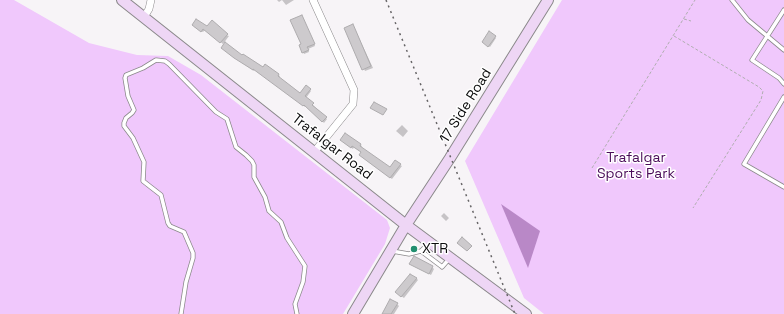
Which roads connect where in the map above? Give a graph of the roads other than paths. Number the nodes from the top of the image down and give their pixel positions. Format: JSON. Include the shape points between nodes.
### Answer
{"nodes":[{"id":1,"x":122,"y":0,"type":"edge"},
{"id":2,"x":151,"y":0,"type":"edge"},
{"id":3,"x":313,"y":0,"type":"edge"},
{"id":4,"x":548,"y":0,"type":"edge"},
{"id":5,"x":732,"y":0,"type":"edge"},
{"id":6,"x":784,"y":10,"type":"edge"},
{"id":7,"x":144,"y":17,"type":"junction"},
{"id":8,"x":768,"y":36,"type":"junction"},
{"id":9,"x":784,"y":50,"type":"edge"},
{"id":10,"x":784,"y":84,"type":"edge"},
{"id":11,"x":784,"y":97,"type":"edge"},
{"id":12,"x":315,"y":151,"type":"junction"},
{"id":13,"x":784,"y":187,"type":"edge"},
{"id":14,"x":406,"y":225,"type":"junction"},
{"id":15,"x":430,"y":242,"type":"junction"},
{"id":16,"x":391,"y":251,"type":"junction"},
{"id":17,"x":421,"y":251,"type":"junction"},
{"id":18,"x":450,"y":257,"type":"junction"},
{"id":19,"x":181,"y":314,"type":"edge"},
{"id":20,"x":297,"y":314,"type":"edge"},
{"id":21,"x":353,"y":314,"type":"edge"},
{"id":22,"x":526,"y":314,"type":"edge"}],
"edges":[{"from":1,"to":7,"type":"main road","name":"Trafalgar Road"},
{"from":2,"to":7,"type":"street"},
{"from":3,"to":12,"type":"street","via":[[354,90],[353,104]]},
{"from":4,"to":14,"type":"main road","name":"17 Side Road"},
{"from":5,"to":8,"type":"lane","via":[[748,20]]},
{"from":6,"to":8,"type":"lane"},
{"from":7,"to":12,"type":"main road","name":"Trafalgar Road"},
{"from":8,"to":9,"type":"lane"},
{"from":8,"to":10,"type":"lane","via":[[752,60]]},
{"from":11,"to":13,"type":"lane","via":[[744,164]]},
{"from":12,"to":14,"type":"main road","name":"Trafalgar Road"},
{"from":14,"to":15,"type":"main road","name":"Trafalgar Road"},
{"from":14,"to":16,"type":"main road","name":"17 Side Road"},
{"from":15,"to":17,"type":"lane"},
{"from":15,"to":18,"type":"main road","name":"Trafalgar Road"},
{"from":16,"to":17,"type":"lane","via":[[410,254]]},
{"from":16,"to":21,"type":"main road","name":"17 Side Road"},
{"from":17,"to":18,"type":"lane","via":[[442,267]]},
{"from":18,"to":22,"type":"main road","name":"Trafalgar Road"},
{"from":19,"to":20,"type":"lane","via":[[193,253],[184,232],[168,223],[160,195],[143,181],[144,162],[133,138],[124,126],[126,118],[134,110],[125,78],[129,73],[156,60],[165,60],[216,112],[227,119],[236,147],[252,161],[254,177],[269,211],[281,222],[287,238],[305,266],[295,300]]}]}
